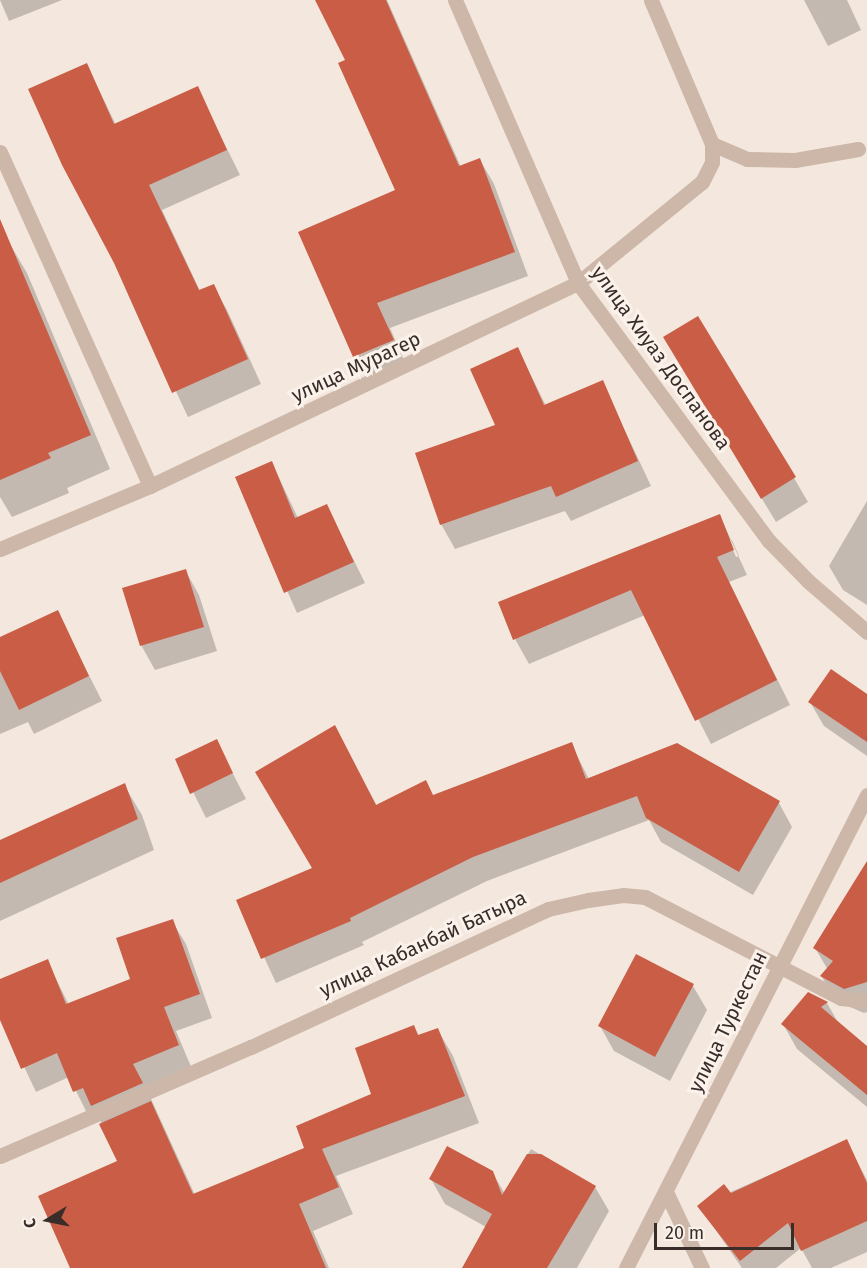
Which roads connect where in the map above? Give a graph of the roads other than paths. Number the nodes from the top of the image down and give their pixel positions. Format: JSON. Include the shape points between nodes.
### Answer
{"nodes":[{"id":1,"x":454,"y":0,"type":"edge"},
{"id":2,"x":651,"y":0,"type":"edge"},
{"id":3,"x":712,"y":144,"type":"junction"},
{"id":4,"x":858,"y":149,"type":"dead end"},
{"id":5,"x":0,"y":152,"type":"edge"},
{"id":6,"x":578,"y":284,"type":"junction"},
{"id":7,"x":150,"y":486,"type":"junction"},
{"id":8,"x":0,"y":549,"type":"edge"},
{"id":9,"x":867,"y":632,"type":"edge"},
{"id":10,"x":867,"y":795,"type":"edge"},
{"id":11,"x":778,"y":966,"type":"junction"},
{"id":12,"x":867,"y":1001,"type":"edge"},
{"id":13,"x":0,"y":1156,"type":"edge"},
{"id":14,"x":667,"y":1194,"type":"junction"},
{"id":15,"x":626,"y":1268,"type":"edge"},
{"id":16,"x":702,"y":1268,"type":"edge"}],
"edges":[{"from":1,"to":6,"type":"street","name":"улица Хиуаз Доспанова"},
{"from":2,"to":3,"type":"street"},
{"from":3,"to":4,"type":"street","via":[[747,159],[795,160]]},
{"from":3,"to":6,"type":"street","name":"улица Мурагер","via":[[712,162],[702,183]]},
{"from":5,"to":7,"type":"street"},
{"from":6,"to":7,"type":"street","name":"улица Мурагер"},
{"from":6,"to":9,"type":"street","name":"улица Хиуаз Доспанова","via":[[769,541]]},
{"from":7,"to":8,"type":"street","name":"улица Мурагер"},
{"from":10,"to":11,"type":"street","name":"улица Туркестан"},
{"from":11,"to":12,"type":"street","name":"улица Кабанбай Батыра","via":[[841,998]]},
{"from":11,"to":13,"type":"street","name":"улица Кабанбай Батыра","via":[[645,897],[623,895],[548,909],[251,1047]]},
{"from":11,"to":14,"type":"street","name":"улица Туркестан"},
{"from":14,"to":15,"type":"street","name":"улица Туркестан"},
{"from":14,"to":16,"type":"street"}]}
